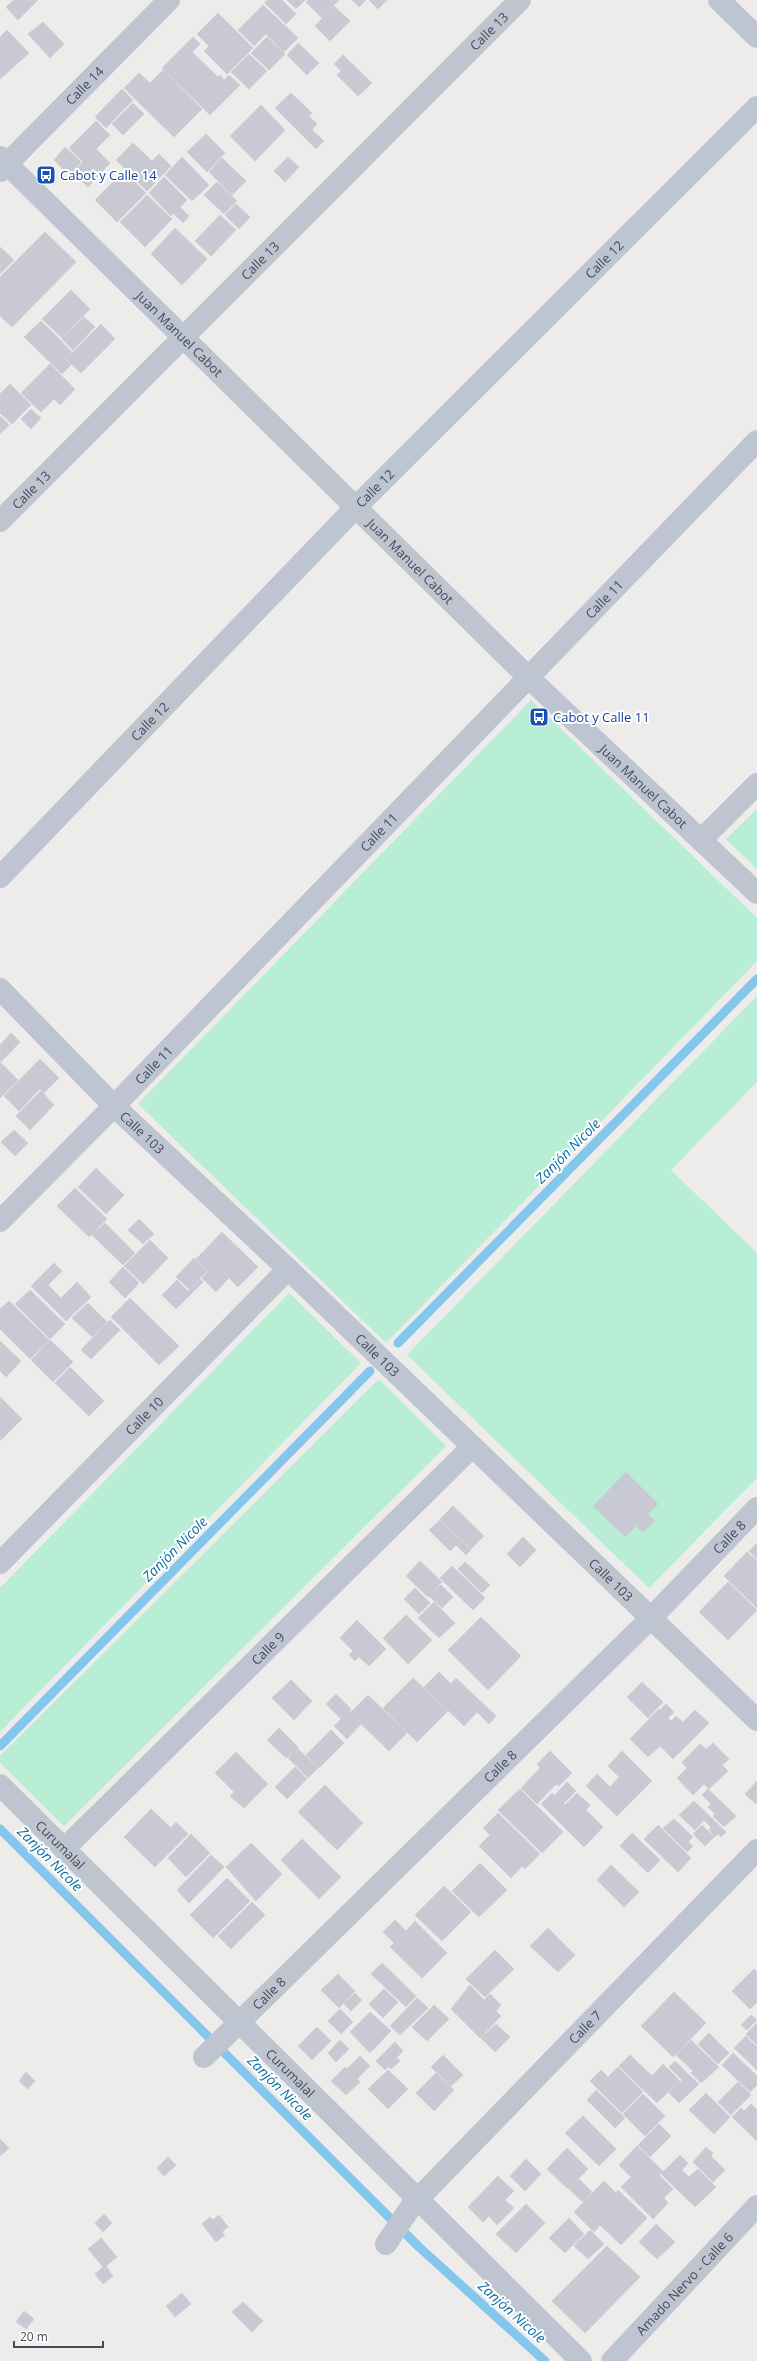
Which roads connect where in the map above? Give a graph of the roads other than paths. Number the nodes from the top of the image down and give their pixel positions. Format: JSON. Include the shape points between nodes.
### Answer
{"nodes":[{"id":1,"x":169,"y":0,"type":"edge"},
{"id":2,"x":520,"y":0,"type":"edge"},
{"id":3,"x":719,"y":0,"type":"edge"},
{"id":4,"x":757,"y":37,"type":"edge"},
{"id":5,"x":757,"y":107,"type":"edge"},
{"id":6,"x":2,"y":164,"type":"edge"},
{"id":7,"x":184,"y":337,"type":"junction"},
{"id":8,"x":757,"y":441,"type":"edge"},
{"id":9,"x":355,"y":508,"type":"junction"},
{"id":10,"x":0,"y":521,"type":"edge"},
{"id":11,"x":528,"y":677,"type":"junction"},
{"id":12,"x":757,"y":784,"type":"edge"},
{"id":13,"x":701,"y":840,"type":"junction"},
{"id":14,"x":0,"y":877,"type":"edge"},
{"id":15,"x":757,"y":893,"type":"edge"},
{"id":16,"x":0,"y":989,"type":"edge"},
{"id":17,"x":114,"y":1106,"type":"junction"},
{"id":18,"x":0,"y":1221,"type":"edge"},
{"id":19,"x":288,"y":1269,"type":"junction"},
{"id":20,"x":472,"y":1447,"type":"junction"},
{"id":21,"x":757,"y":1508,"type":"edge"},
{"id":22,"x":0,"y":1563,"type":"edge"},
{"id":23,"x":652,"y":1617,"type":"junction"},
{"id":24,"x":757,"y":1720,"type":"edge"},
{"id":25,"x":0,"y":1785,"type":"edge"},
{"id":26,"x":64,"y":1849,"type":"junction"},
{"id":27,"x":757,"y":1850,"type":"edge"},
{"id":28,"x":240,"y":2022,"type":"junction"},
{"id":29,"x":204,"y":2057,"type":"dead end"},
{"id":30,"x":415,"y":2202,"type":"junction"},
{"id":31,"x":757,"y":2206,"type":"edge"},
{"id":32,"x":386,"y":2244,"type":"dead end"},
{"id":33,"x":581,"y":2361,"type":"edge"},
{"id":34,"x":612,"y":2361,"type":"edge"}],
"edges":[{"from":1,"to":6,"type":"street","name":"Calle 14"},
{"from":2,"to":7,"type":"street","name":"Calle 13"},
{"from":3,"to":4,"type":"street"},
{"from":5,"to":9,"type":"street","name":"Calle 12"},
{"from":6,"to":7,"type":"street","name":"Juan Manuel Cabot"},
{"from":7,"to":9,"type":"street","name":"Juan Manuel Cabot"},
{"from":7,"to":10,"type":"street","name":"Calle 13"},
{"from":8,"to":11,"type":"street","name":"Calle 11"},
{"from":9,"to":11,"type":"street","name":"Juan Manuel Cabot"},
{"from":9,"to":14,"type":"street","name":"Calle 12"},
{"from":11,"to":13,"type":"street","name":"Juan Manuel Cabot"},
{"from":11,"to":17,"type":"street","name":"Calle 11"},
{"from":12,"to":13,"type":"street"},
{"from":13,"to":15,"type":"street","name":"Juan Manuel Cabot"},
{"from":16,"to":17,"type":"street","name":"Calle 103"},
{"from":17,"to":18,"type":"street","name":"Calle 11"},
{"from":17,"to":19,"type":"street","name":"Calle 103"},
{"from":19,"to":20,"type":"street","name":"Calle 103"},
{"from":19,"to":22,"type":"street","name":"Calle 10"},
{"from":20,"to":23,"type":"street","name":"Calle 103"},
{"from":20,"to":26,"type":"street","name":"Calle 9"},
{"from":21,"to":23,"type":"street","name":"Calle 8"},
{"from":23,"to":24,"type":"street","name":"Calle 103"},
{"from":23,"to":28,"type":"street","name":"Calle 8"},
{"from":25,"to":26,"type":"street","name":"Curumalal"},
{"from":26,"to":28,"type":"street","name":"Curumalal"},
{"from":27,"to":30,"type":"street","name":"Calle 7"},
{"from":28,"to":29,"type":"street","name":"Calle 8"},
{"from":28,"to":30,"type":"street","name":"Curumalal"},
{"from":30,"to":32,"type":"street","name":"Calle 7"},
{"from":30,"to":33,"type":"street","name":"Curumalal"},
{"from":31,"to":34,"type":"street","name":"Amado Nervo - Calle 6"}]}
